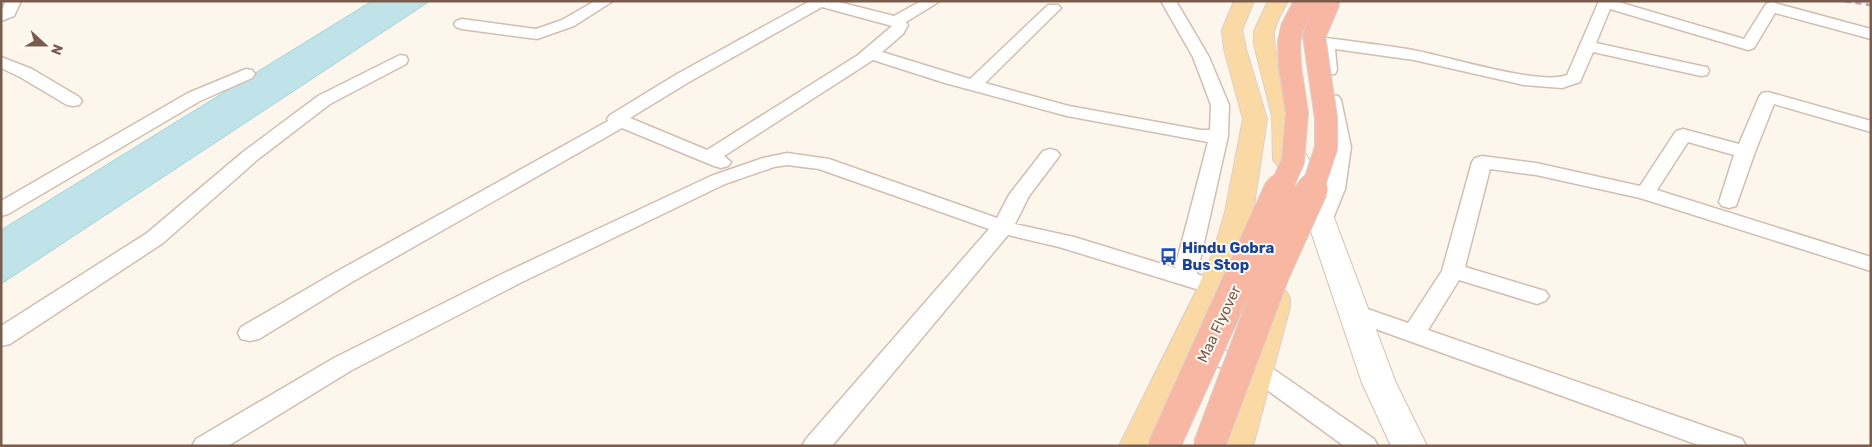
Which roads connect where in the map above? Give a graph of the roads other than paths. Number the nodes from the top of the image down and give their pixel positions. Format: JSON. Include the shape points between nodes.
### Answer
{"nodes":[{"id":1,"x":14,"y":1,"type":"edge"},
{"id":2,"x":606,"y":1,"type":"edge"},
{"id":3,"x":932,"y":1,"type":"edge"},
{"id":4,"x":1168,"y":1,"type":"edge"},
{"id":5,"x":1244,"y":1,"type":"edge"},
{"id":6,"x":1278,"y":1,"type":"edge"},
{"id":7,"x":1306,"y":1,"type":"edge"},
{"id":8,"x":1329,"y":1,"type":"edge"},
{"id":9,"x":820,"y":2,"type":"edge"},
{"id":10,"x":1053,"y":8,"type":"dead end"},
{"id":11,"x":1,"y":16,"type":"edge"},
{"id":12,"x":896,"y":21,"type":"junction"},
{"id":13,"x":462,"y":24,"type":"dead end"},
{"id":14,"x":1871,"y":34,"type":"edge"},
{"id":15,"x":1586,"y":46,"type":"junction"},
{"id":16,"x":872,"y":54,"type":"junction"},
{"id":17,"x":400,"y":60,"type":"dead end"},
{"id":18,"x":1,"y":62,"type":"edge"},
{"id":19,"x":1701,"y":72,"type":"dead end"},
{"id":20,"x":246,"y":74,"type":"dead end"},
{"id":21,"x":972,"y":85,"type":"junction"},
{"id":22,"x":73,"y":101,"type":"dead end"},
{"id":23,"x":621,"y":121,"type":"junction"},
{"id":24,"x":1871,"y":126,"type":"edge"},
{"id":25,"x":1286,"y":132,"type":"junction"},
{"id":26,"x":1219,"y":136,"type":"junction"},
{"id":27,"x":1745,"y":152,"type":"junction"},
{"id":28,"x":1050,"y":155,"type":"dead end"},
{"id":29,"x":710,"y":157,"type":"junction"},
{"id":30,"x":742,"y":170,"type":"junction"},
{"id":31,"x":1645,"y":193,"type":"junction"},
{"id":32,"x":1729,"y":202,"type":"dead end"},
{"id":33,"x":1,"y":210,"type":"edge"},
{"id":34,"x":1321,"y":221,"type":"junction"},
{"id":35,"x":1003,"y":227,"type":"junction"},
{"id":36,"x":1871,"y":264,"type":"edge"},
{"id":37,"x":1453,"y":271,"type":"junction"},
{"id":38,"x":1198,"y":283,"type":"junction"},
{"id":39,"x":1537,"y":296,"type":"dead end"},
{"id":40,"x":1275,"y":307,"type":"junction"},
{"id":41,"x":1353,"y":312,"type":"junction"},
{"id":42,"x":250,"y":333,"type":"dead end"},
{"id":43,"x":1414,"y":333,"type":"junction"},
{"id":44,"x":1,"y":338,"type":"edge"},
{"id":45,"x":1183,"y":347,"type":"junction"},
{"id":46,"x":1257,"y":370,"type":"junction"},
{"id":47,"x":206,"y":446,"type":"edge"},
{"id":48,"x":816,"y":446,"type":"edge"},
{"id":49,"x":1137,"y":446,"type":"edge"},
{"id":50,"x":1164,"y":446,"type":"edge"},
{"id":51,"x":1209,"y":446,"type":"edge"},
{"id":52,"x":1236,"y":446,"type":"edge"},
{"id":53,"x":1364,"y":446,"type":"edge"},
{"id":54,"x":1409,"y":446,"type":"edge"},
{"id":55,"x":1732,"y":446,"type":"edge"}],
"edges":[{"from":1,"to":11,"type":"street","via":[[9,13]]},
{"from":2,"to":13,"type":"street","via":[[568,23],[537,34]]},
{"from":3,"to":12,"type":"street"},
{"from":4,"to":26,"type":"street","via":[[1201,57],[1220,105]]},
{"from":5,"to":38,"type":"main road","via":[[1232,30],[1255,119],[1253,139],[1227,254]]},
{"from":6,"to":25,"type":"main road","via":[[1264,31],[1264,44]]},
{"from":7,"to":50,"type":"highway","name":"Maa Flyover","bridge":true,"via":[[1292,28],[1289,42],[1297,113],[1293,161]]},
{"from":8,"to":51,"type":"highway","name":"Maa Flyover","bridge":true,"via":[[1314,36],[1326,118],[1326,148],[1308,201],[1274,273]]},
{"from":9,"to":12,"type":"street"},
{"from":9,"to":23,"type":"street","via":[[616,119]]},
{"from":10,"to":21,"type":"street"},
{"from":12,"to":16,"type":"street","via":[[900,25],[897,31]]},
{"from":14,"to":15,"type":"street","via":[[1771,7],[1748,45],[1605,3]]},
{"from":15,"to":19,"type":"street"},
{"from":15,"to":34,"type":"street","via":[[1574,78],[1562,83],[1524,80],[1414,55],[1326,44],[1341,147],[1335,189]]},
{"from":16,"to":21,"type":"street"},
{"from":16,"to":29,"type":"street"},
{"from":17,"to":44,"type":"street","via":[[324,100],[250,156],[155,238]]},
{"from":18,"to":22,"type":"street"},
{"from":20,"to":33,"type":"street","via":[[194,97]]},
{"from":21,"to":26,"type":"street","via":[[1067,111],[1202,136]]},
{"from":23,"to":29,"type":"street"},
{"from":23,"to":42,"type":"street"},
{"from":24,"to":27,"type":"street","via":[[1768,97]]},
{"from":25,"to":34,"type":"street"},
{"from":25,"to":40,"type":"main road"},
{"from":26,"to":38,"type":"street"},
{"from":27,"to":31,"type":"street","via":[[1683,135]]},
{"from":27,"to":32,"type":"street"},
{"from":28,"to":35,"type":"street","via":[[1019,195]]},
{"from":29,"to":30,"type":"street"},
{"from":30,"to":35,"type":"street","via":[[787,159],[822,163]]},
{"from":30,"to":47,"type":"street","via":[[400,334],[342,364]]},
{"from":31,"to":36,"type":"street"},
{"from":31,"to":37,"type":"street","via":[[1536,169],[1482,162]]},
{"from":34,"to":41,"type":"street"},
{"from":35,"to":38,"type":"street"},
{"from":35,"to":48,"type":"street"},
{"from":37,"to":39,"type":"street"},
{"from":37,"to":43,"type":"street"},
{"from":38,"to":40,"type":"street"},
{"from":38,"to":45,"type":"main road"},
{"from":40,"to":46,"type":"main road"},
{"from":41,"to":43,"type":"street"},
{"from":41,"to":54,"type":"street","via":[[1379,383]]},
{"from":43,"to":55,"type":"street"},
{"from":45,"to":46,"type":"street"},
{"from":45,"to":49,"type":"main road"},
{"from":46,"to":52,"type":"main road"},
{"from":46,"to":53,"type":"street"}]}
